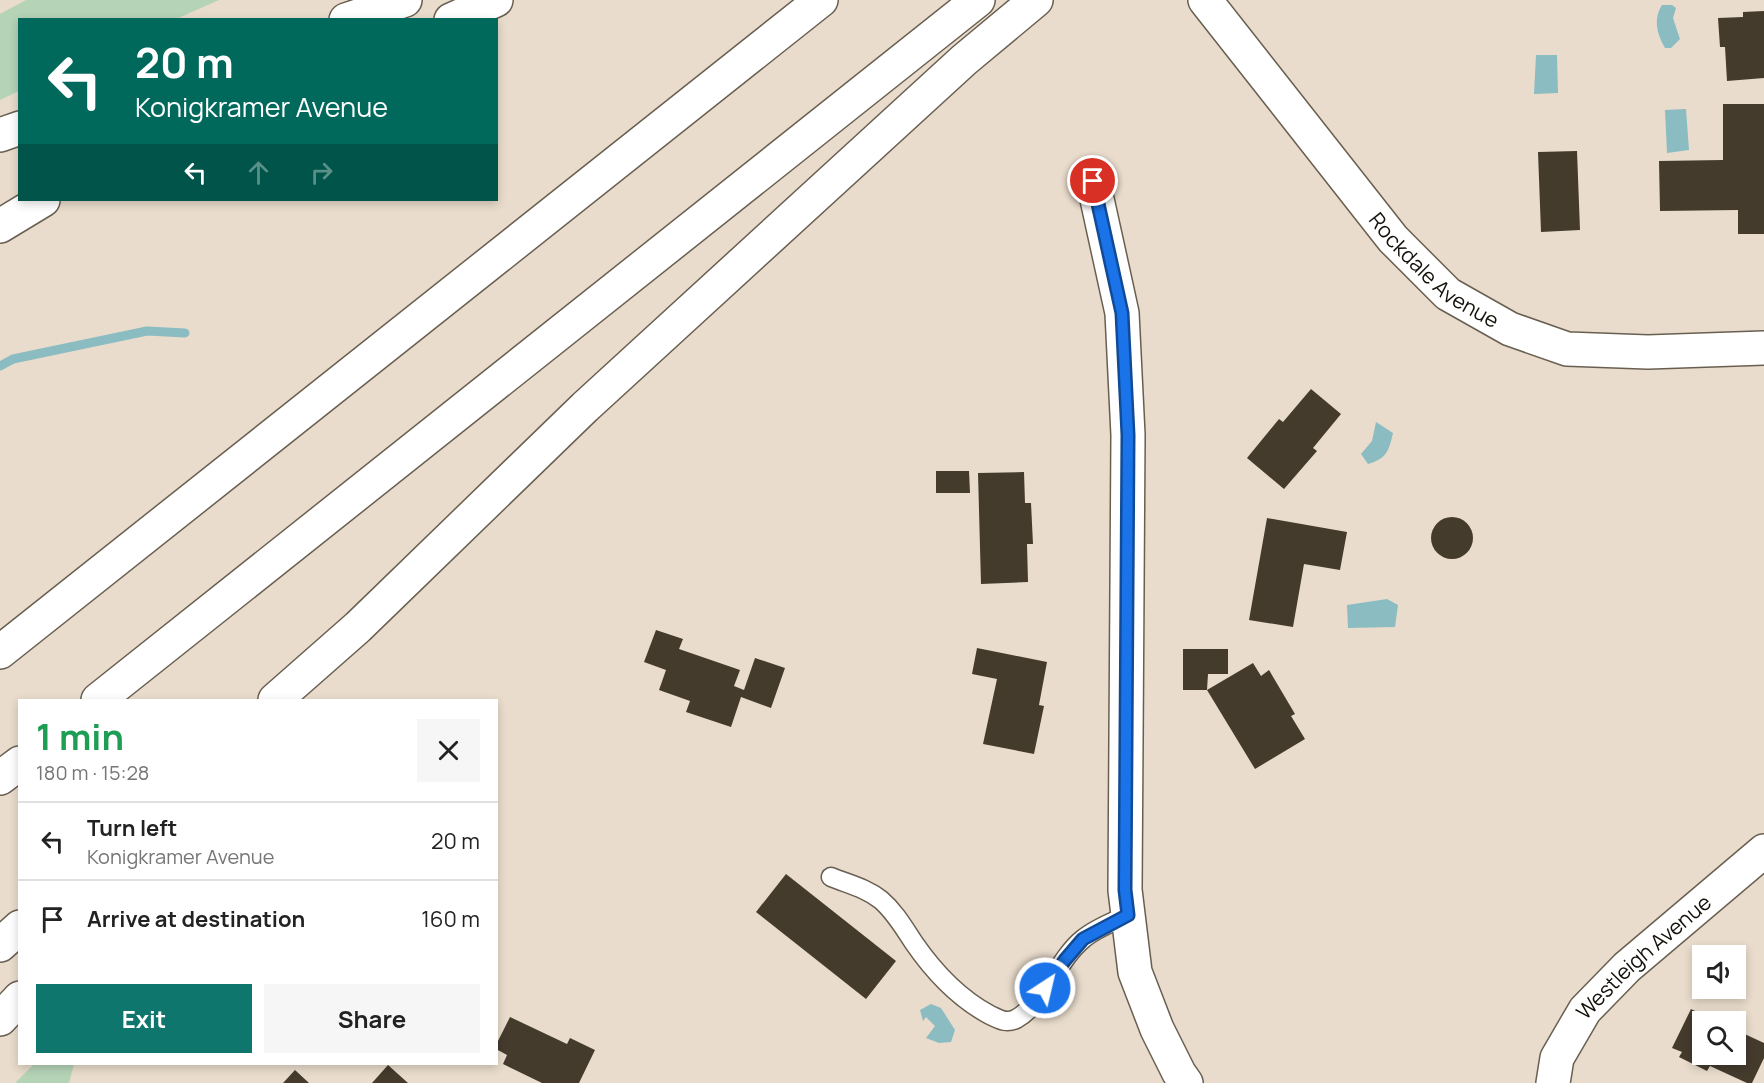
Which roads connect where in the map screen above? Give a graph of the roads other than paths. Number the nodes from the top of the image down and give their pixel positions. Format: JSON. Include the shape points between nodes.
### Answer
{"nodes":[{"id":1,"x":405,"y":0,"type":"edge"},
{"id":2,"x":496,"y":0,"type":"edge"},
{"id":3,"x":821,"y":0,"type":"edge"},
{"id":4,"x":978,"y":0,"type":"edge"},
{"id":5,"x":1036,"y":0,"type":"edge"},
{"id":6,"x":1205,"y":0,"type":"edge"},
{"id":7,"x":352,"y":18,"type":"edge"},
{"id":8,"x":456,"y":18,"type":"edge"},
{"id":9,"x":18,"y":129,"type":"edge"},
{"id":10,"x":0,"y":135,"type":"edge"},
{"id":11,"x":1093,"y":181,"type":"dead end"},
{"id":12,"x":41,"y":201,"type":"edge"},
{"id":13,"x":0,"y":226,"type":"edge"},
{"id":14,"x":1764,"y":348,"type":"edge"},
{"id":15,"x":358,"y":627,"type":"junction"},
{"id":16,"x":0,"y":652,"type":"edge"},
{"id":17,"x":99,"y":699,"type":"edge"},
{"id":18,"x":276,"y":699,"type":"edge"},
{"id":19,"x":294,"y":699,"type":"edge"},
{"id":20,"x":18,"y":764,"type":"edge"},
{"id":21,"x":0,"y":778,"type":"edge"},
{"id":22,"x":1764,"y":850,"type":"edge"},
{"id":23,"x":831,"y":877,"type":"dead end"},
{"id":24,"x":1128,"y":915,"type":"junction"},
{"id":25,"x":18,"y":929,"type":"edge"},
{"id":26,"x":0,"y":945,"type":"edge"},
{"id":27,"x":18,"y":1000,"type":"edge"},
{"id":28,"x":0,"y":1019,"type":"edge"},
{"id":29,"x":1186,"y":1083,"type":"edge"},
{"id":30,"x":1553,"y":1083,"type":"edge"}],
"edges":[{"from":1,"to":7,"type":"main road"},
{"from":2,"to":8,"type":"main road"},
{"from":3,"to":16,"type":"main road"},
{"from":4,"to":17,"type":"main road"},
{"from":5,"to":15,"type":"main road","via":[[964,60],[585,407]]},
{"from":6,"to":14,"type":"main road","name":"Rockdale Avenue","via":[[1393,239],[1448,294],[1510,329],[1567,349],[1648,352]]},
{"from":9,"to":10,"type":"main road"},
{"from":11,"to":24,"type":"main road","via":[[1122,313],[1128,435]]},
{"from":12,"to":13,"type":"main road"},
{"from":15,"to":18,"type":"main road"},
{"from":15,"to":19,"type":"main road"},
{"from":20,"to":21,"type":"main road"},
{"from":22,"to":30,"type":"main road","name":"Westleigh Avenue","via":[[1627,967],[1585,1010],[1557,1058]]},
{"from":23,"to":24,"type":"lane","via":[[880,899],[935,970],[975,1007],[1003,1022],[1018,1018],[1037,1000],[1083,939]]},
{"from":24,"to":29,"type":"main road","via":[[1135,972],[1157,1029]]},
{"from":25,"to":26,"type":"main road"},
{"from":27,"to":28,"type":"main road"}]}
